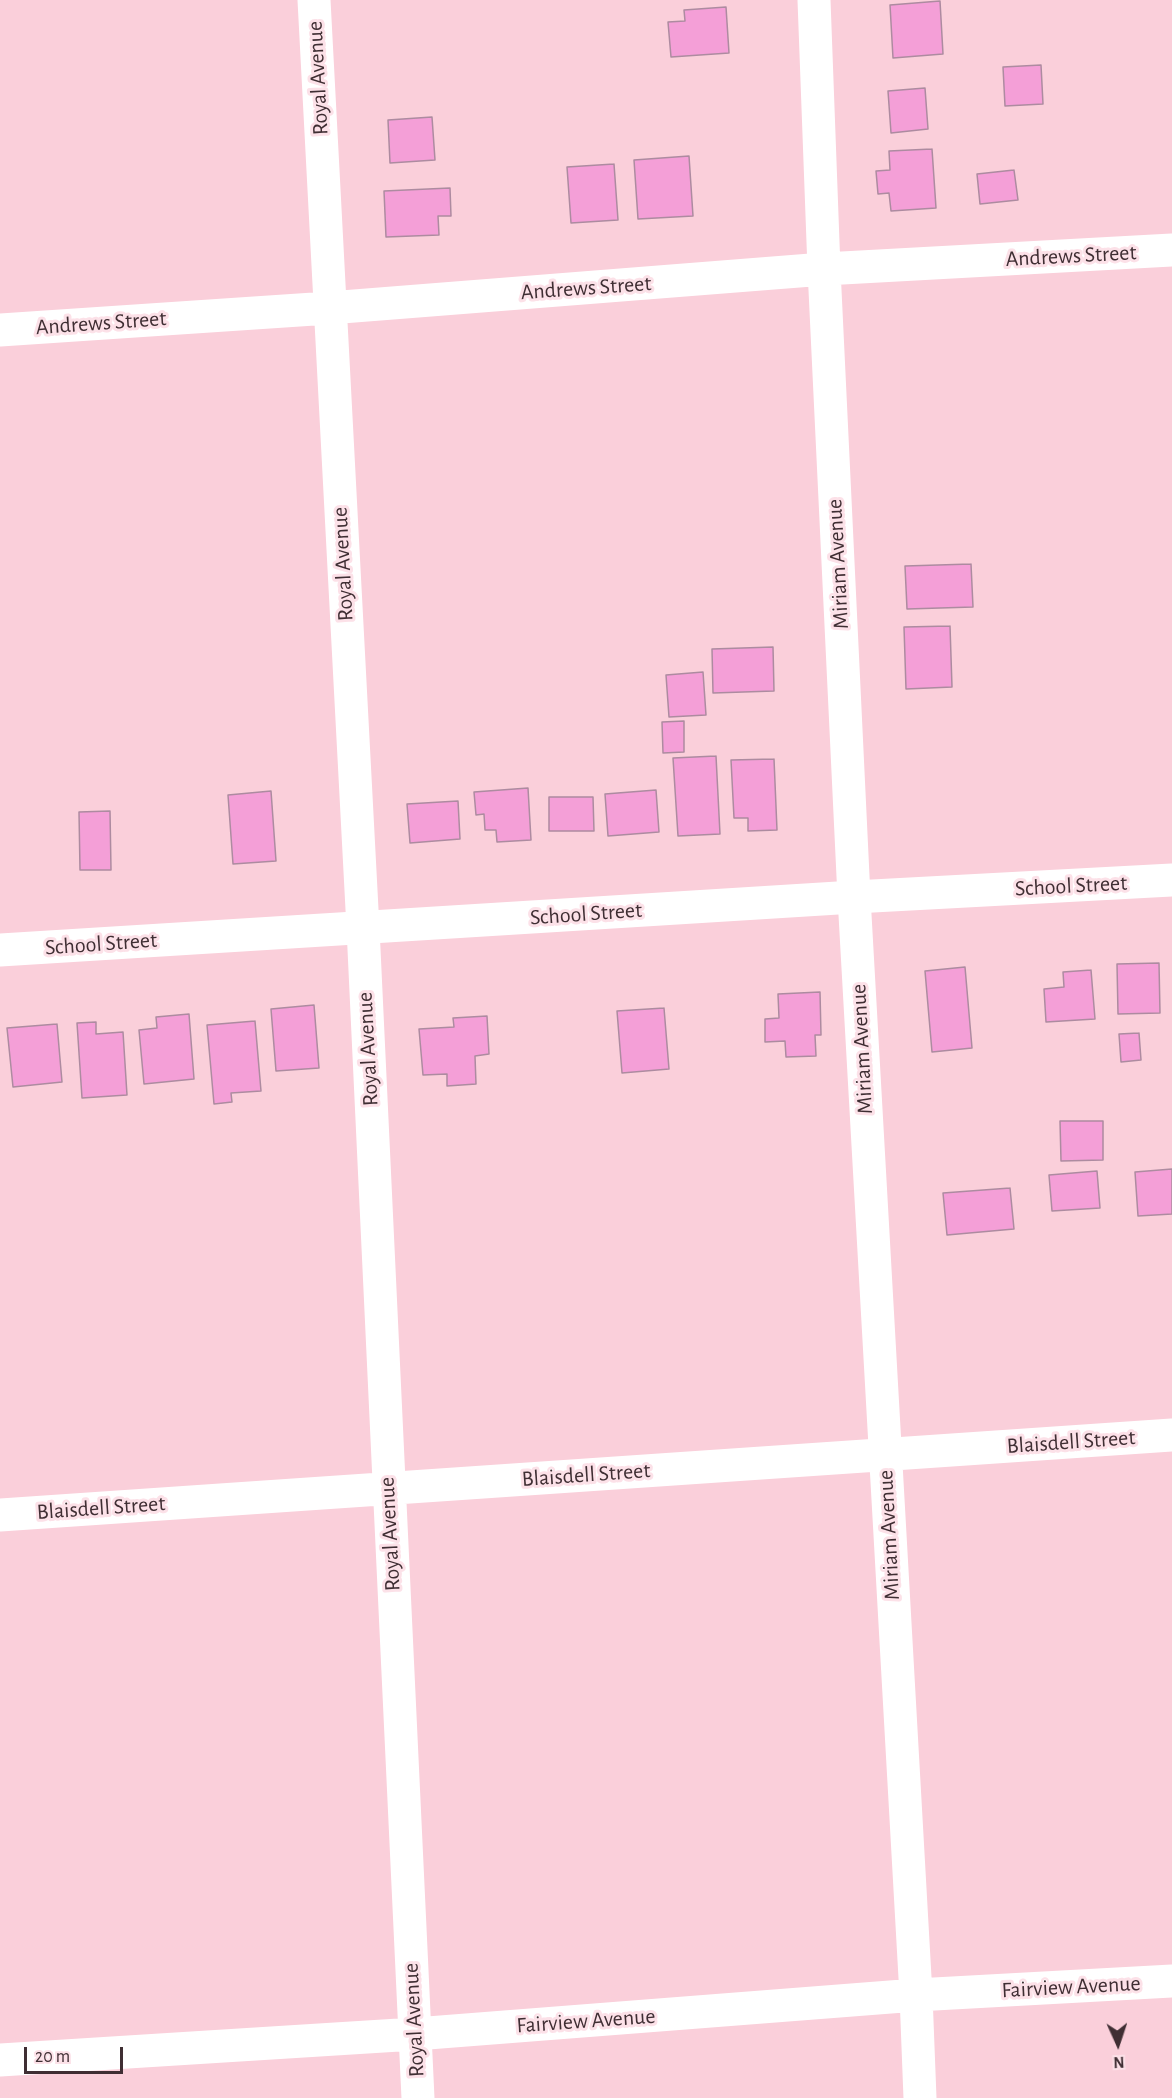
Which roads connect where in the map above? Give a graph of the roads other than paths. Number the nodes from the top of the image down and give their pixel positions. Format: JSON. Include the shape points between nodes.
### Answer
{"nodes":[{"id":1,"x":314,"y":0,"type":"edge"},
{"id":2,"x":814,"y":0,"type":"edge"},
{"id":3,"x":1172,"y":250,"type":"edge"},
{"id":4,"x":824,"y":269,"type":"junction"},
{"id":5,"x":329,"y":308,"type":"junction"},
{"id":6,"x":0,"y":330,"type":"edge"},
{"id":7,"x":1172,"y":880,"type":"edge"},
{"id":8,"x":854,"y":897,"type":"junction"},
{"id":9,"x":363,"y":928,"type":"junction"},
{"id":10,"x":0,"y":950,"type":"edge"},
{"id":11,"x":1172,"y":1435,"type":"edge"},
{"id":12,"x":884,"y":1455,"type":"junction"},
{"id":13,"x":388,"y":1489,"type":"junction"},
{"id":14,"x":0,"y":1515,"type":"edge"},
{"id":15,"x":1172,"y":1981,"type":"edge"},
{"id":16,"x":916,"y":1995,"type":"junction"},
{"id":17,"x":415,"y":2034,"type":"junction"},
{"id":18,"x":0,"y":2060,"type":"edge"},
{"id":19,"x":418,"y":2098,"type":"edge"},
{"id":20,"x":920,"y":2098,"type":"edge"}],
"edges":[{"from":1,"to":5,"type":"street","name":"Royal Avenue"},
{"from":2,"to":4,"type":"street","name":"Miriam Avenue"},
{"from":3,"to":4,"type":"street","name":"Andrews Street"},
{"from":4,"to":5,"type":"street","name":"Andrews Street"},
{"from":4,"to":8,"type":"street","name":"Miriam Avenue"},
{"from":5,"to":6,"type":"street","name":"Andrews Street"},
{"from":5,"to":9,"type":"street","name":"Royal Avenue"},
{"from":7,"to":8,"type":"street","name":"School Street"},
{"from":8,"to":9,"type":"street","name":"School Street"},
{"from":8,"to":12,"type":"street","name":"Miriam Avenue"},
{"from":9,"to":10,"type":"street","name":"School Street"},
{"from":9,"to":13,"type":"street","name":"Royal Avenue"},
{"from":11,"to":12,"type":"street","name":"Blaisdell Street"},
{"from":12,"to":13,"type":"street","name":"Blaisdell Street"},
{"from":12,"to":16,"type":"street","name":"Miriam Avenue"},
{"from":13,"to":14,"type":"street","name":"Blaisdell Street"},
{"from":13,"to":17,"type":"street","name":"Royal Avenue"},
{"from":15,"to":16,"type":"street","name":"Fairview Avenue"},
{"from":16,"to":17,"type":"street","name":"Fairview Avenue"},
{"from":16,"to":20,"type":"street","name":"Miriam Avenue"},
{"from":17,"to":18,"type":"street","name":"Fairview Avenue"},
{"from":17,"to":19,"type":"street","name":"Royal Avenue"}]}
